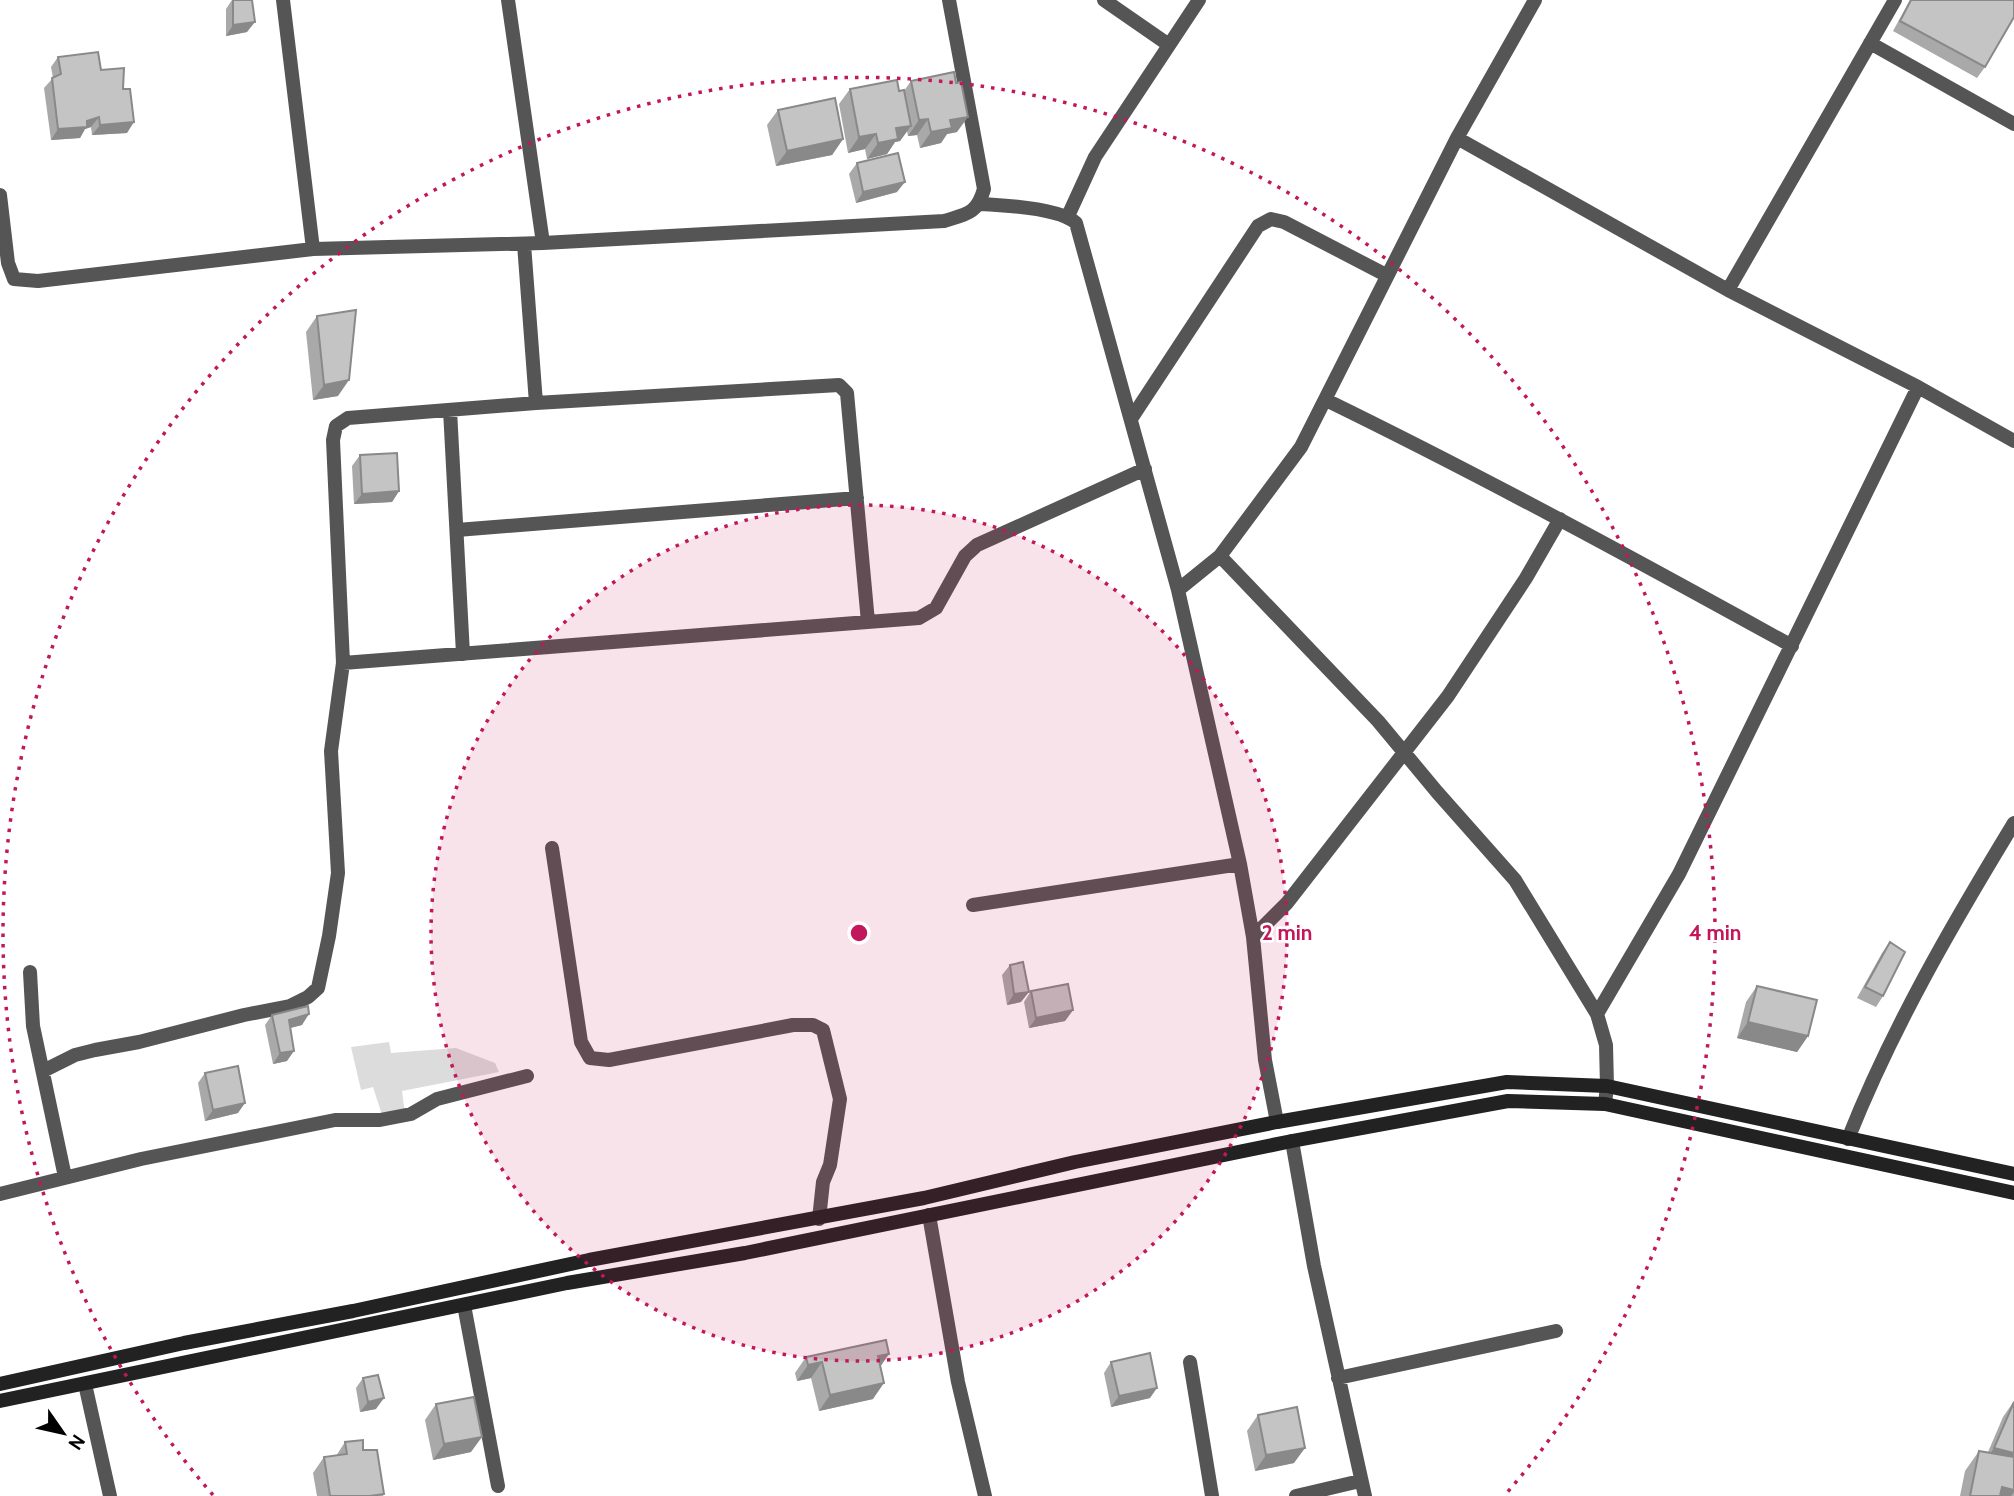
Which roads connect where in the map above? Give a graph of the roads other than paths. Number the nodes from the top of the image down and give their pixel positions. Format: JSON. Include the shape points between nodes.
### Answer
{"nodes":[{"id":1,"x":283,"y":0,"type":"edge"},
{"id":2,"x":508,"y":0,"type":"edge"},
{"id":3,"x":948,"y":0,"type":"edge"},
{"id":4,"x":1104,"y":0,"type":"edge"},
{"id":5,"x":1199,"y":0,"type":"edge"},
{"id":6,"x":1535,"y":0,"type":"edge"},
{"id":7,"x":1895,"y":0,"type":"edge"},
{"id":8,"x":1870,"y":43,"type":"junction"},
{"id":9,"x":1169,"y":46,"type":"junction"},
{"id":10,"x":2014,"y":124,"type":"edge"},
{"id":11,"x":1457,"y":138,"type":"junction"},
{"id":12,"x":0,"y":195,"type":"edge"},
{"id":13,"x":979,"y":204,"type":"junction"},
{"id":14,"x":1068,"y":216,"type":"junction"},
{"id":15,"x":543,"y":243,"type":"junction"},
{"id":16,"x":524,"y":244,"type":"junction"},
{"id":17,"x":313,"y":249,"type":"junction"},
{"id":18,"x":1386,"y":275,"type":"junction"},
{"id":19,"x":1728,"y":290,"type":"junction"},
{"id":20,"x":1918,"y":387,"type":"junction"},
{"id":21,"x":1326,"y":400,"type":"junction"},
{"id":22,"x":536,"y":403,"type":"junction"},
{"id":23,"x":450,"y":410,"type":"junction"},
{"id":24,"x":1131,"y":419,"type":"junction"},
{"id":25,"x":2014,"y":440,"type":"edge"},
{"id":26,"x":1145,"y":469,"type":"junction"},
{"id":27,"x":857,"y":498,"type":"junction"},
{"id":28,"x":1560,"y":519,"type":"junction"},
{"id":29,"x":457,"y":530,"type":"junction"},
{"id":30,"x":1220,"y":556,"type":"junction"},
{"id":31,"x":1178,"y":590,"type":"junction"},
{"id":32,"x":868,"y":622,"type":"junction"},
{"id":33,"x":1792,"y":646,"type":"junction"},
{"id":34,"x":463,"y":654,"type":"junction"},
{"id":35,"x":342,"y":663,"type":"junction"},
{"id":36,"x":1404,"y":752,"type":"junction"},
{"id":37,"x":2014,"y":823,"type":"edge"},
{"id":38,"x":552,"y":848,"type":"dead end"},
{"id":39,"x":1240,"y":864,"type":"junction"},
{"id":40,"x":973,"y":905,"type":"dead end"},
{"id":41,"x":1253,"y":937,"type":"junction"},
{"id":42,"x":30,"y":972,"type":"dead end"},
{"id":43,"x":1597,"y":1014,"type":"junction"},
{"id":44,"x":43,"y":1070,"type":"junction"},
{"id":45,"x":527,"y":1076,"type":"dead end"},
{"id":46,"x":1608,"y":1086,"type":"junction"},
{"id":47,"x":1605,"y":1104,"type":"junction"},
{"id":48,"x":1277,"y":1122,"type":"junction"},
{"id":49,"x":1848,"y":1139,"type":"junction"},
{"id":50,"x":1292,"y":1141,"type":"junction"},
{"id":51,"x":2014,"y":1174,"type":"edge"},
{"id":52,"x":65,"y":1177,"type":"junction"},
{"id":53,"x":2014,"y":1193,"type":"edge"},
{"id":54,"x":0,"y":1194,"type":"edge"},
{"id":55,"x":929,"y":1215,"type":"junction"},
{"id":56,"x":819,"y":1219,"type":"junction"},
{"id":57,"x":740,"y":1233,"type":"junction"},
{"id":58,"x":746,"y":1253,"type":"junction"},
{"id":59,"x":464,"y":1305,"type":"junction"},
{"id":60,"x":1556,"y":1331,"type":"dead end"},
{"id":61,"x":1189,"y":1362,"type":"dead end"},
{"id":62,"x":1338,"y":1378,"type":"junction"},
{"id":63,"x":0,"y":1384,"type":"edge"},
{"id":64,"x":85,"y":1384,"type":"junction"},
{"id":65,"x":0,"y":1401,"type":"edge"},
{"id":66,"x":1360,"y":1481,"type":"junction"},
{"id":67,"x":498,"y":1486,"type":"dead end"},
{"id":68,"x":110,"y":1496,"type":"edge"},
{"id":69,"x":985,"y":1496,"type":"edge"},
{"id":70,"x":1212,"y":1496,"type":"edge"},
{"id":71,"x":1296,"y":1496,"type":"edge"},
{"id":72,"x":1364,"y":1496,"type":"edge"}],
"edges":[{"from":1,"to":17,"type":"street"},
{"from":2,"to":15,"type":"street"},
{"from":3,"to":13,"type":"street","via":[[984,189]]},
{"from":4,"to":9,"type":"street"},
{"from":5,"to":9,"type":"street"},
{"from":6,"to":11,"type":"street"},
{"from":7,"to":8,"type":"street"},
{"from":8,"to":10,"type":"street"},
{"from":8,"to":19,"type":"street"},
{"from":9,"to":14,"type":"street","via":[[1095,157]]},
{"from":11,"to":18,"type":"street"},
{"from":11,"to":19,"type":"street"},
{"from":12,"to":17,"type":"street","via":[[14,279],[38,281]]},
{"from":13,"to":14,"type":"street"},
{"from":13,"to":15,"type":"street","via":[[968,214],[944,220]]},
{"from":14,"to":24,"type":"street","via":[[1076,223]]},
{"from":15,"to":16,"type":"street"},
{"from":16,"to":17,"type":"street"},
{"from":16,"to":22,"type":"street"},
{"from":18,"to":21,"type":"street"},
{"from":18,"to":24,"type":"street","via":[[1284,222],[1271,219],[1258,226]]},
{"from":19,"to":20,"type":"street"},
{"from":20,"to":25,"type":"street"},
{"from":20,"to":33,"type":"street"},
{"from":21,"to":28,"type":"street"},
{"from":21,"to":30,"type":"street","via":[[1301,447]]},
{"from":22,"to":23,"type":"street"},
{"from":22,"to":27,"type":"street","via":[[839,385],[847,393]]},
{"from":23,"to":29,"type":"street"},
{"from":23,"to":35,"type":"street","via":[[348,418],[336,426]]},
{"from":24,"to":26,"type":"street"},
{"from":26,"to":31,"type":"street"},
{"from":26,"to":32,"type":"street","via":[[977,545],[965,556],[936,608],[919,618]]},
{"from":27,"to":29,"type":"street"},
{"from":27,"to":32,"type":"street"},
{"from":28,"to":33,"type":"street"},
{"from":28,"to":36,"type":"street","via":[[1448,696]]},
{"from":29,"to":34,"type":"street"},
{"from":30,"to":31,"type":"street"},
{"from":30,"to":36,"type":"street"},
{"from":31,"to":39,"type":"street"},
{"from":32,"to":34,"type":"street"},
{"from":33,"to":43,"type":"street","via":[[1679,874]]},
{"from":34,"to":35,"type":"street"},
{"from":35,"to":44,"type":"street","via":[[331,751],[338,873],[327,950],[314,994],[289,1006],[85,1052]]},
{"from":36,"to":41,"type":"street","via":[[1287,903]]},
{"from":36,"to":43,"type":"street","via":[[1516,880]]},
{"from":37,"to":49,"type":"street","via":[[1970,893],[1888,1048]]},
{"from":38,"to":56,"type":"street","via":[[581,1042],[590,1058],[609,1060],[793,1026],[813,1025],[822,1030],[841,1099]]},
{"from":39,"to":40,"type":"street"},
{"from":39,"to":41,"type":"street"},
{"from":41,"to":48,"type":"street","via":[[1265,1059]]},
{"from":42,"to":44,"type":"street","via":[[33,1026]]},
{"from":43,"to":46,"type":"street","via":[[1606,1045]]},
{"from":44,"to":52,"type":"street"},
{"from":45,"to":52,"type":"street","via":[[437,1099],[411,1114],[380,1121],[335,1121]]},
{"from":46,"to":47,"type":"street"},
{"from":46,"to":48,"type":"main road","via":[[1507,1082]]},
{"from":46,"to":49,"type":"main road"},
{"from":47,"to":50,"type":"main road","via":[[1508,1101]]},
{"from":47,"to":53,"type":"main road"},
{"from":48,"to":56,"type":"main road"},
{"from":49,"to":51,"type":"main road"},
{"from":50,"to":55,"type":"main road"},
{"from":50,"to":62,"type":"street"},
{"from":52,"to":54,"type":"street"},
{"from":55,"to":58,"type":"main road"},
{"from":55,"to":69,"type":"street","via":[[958,1382]]},
{"from":56,"to":57,"type":"main road"},
{"from":57,"to":58,"type":"main road"},
{"from":57,"to":63,"type":"main road","via":[[589,1260]]},
{"from":58,"to":59,"type":"main road"},
{"from":59,"to":64,"type":"main road"},
{"from":59,"to":67,"type":"street"},
{"from":60,"to":62,"type":"street"},
{"from":61,"to":70,"type":"street"},
{"from":62,"to":66,"type":"street"},
{"from":64,"to":65,"type":"main road"},
{"from":64,"to":68,"type":"street"},
{"from":66,"to":71,"type":"street"},
{"from":66,"to":72,"type":"street"}]}
